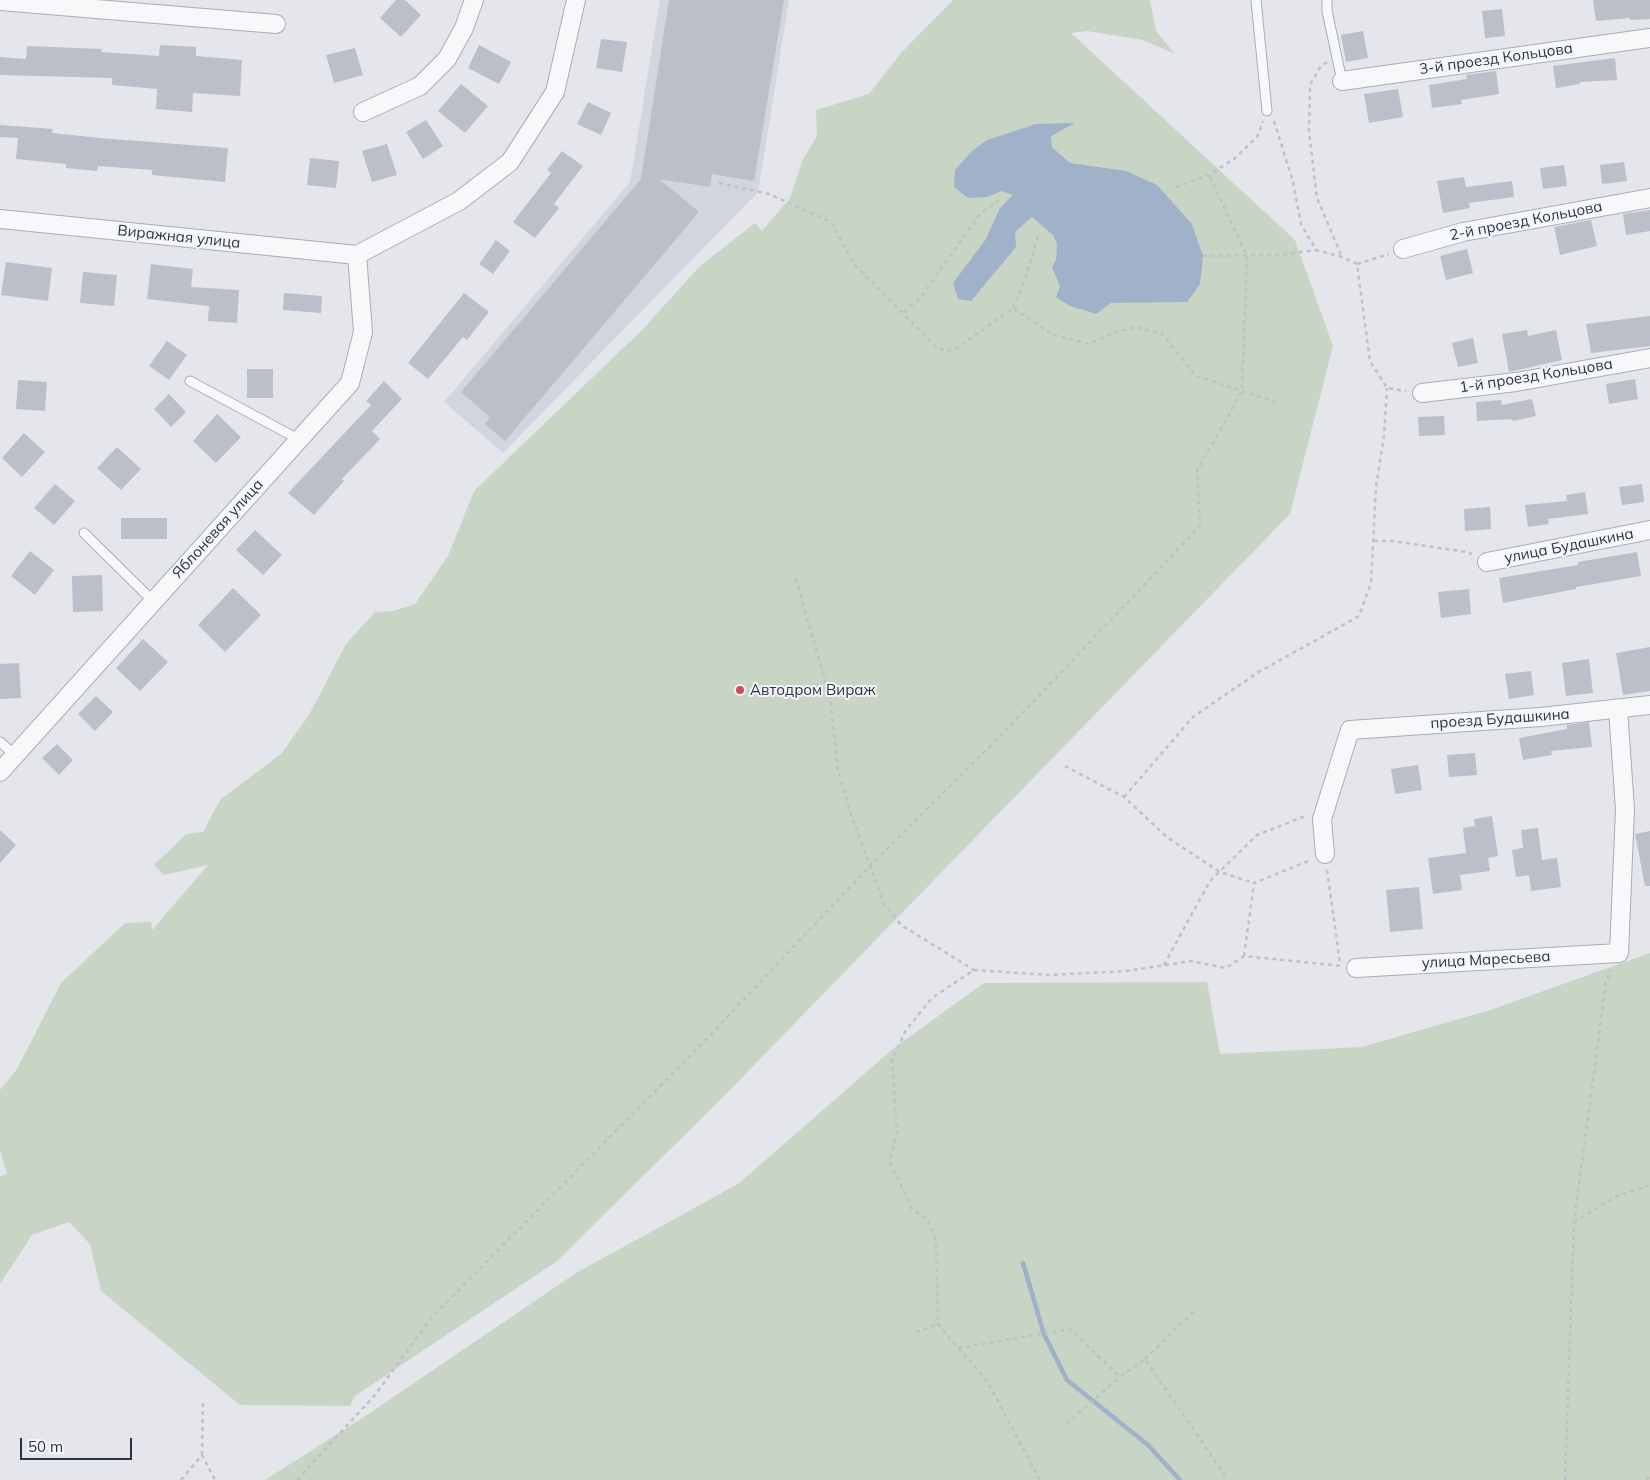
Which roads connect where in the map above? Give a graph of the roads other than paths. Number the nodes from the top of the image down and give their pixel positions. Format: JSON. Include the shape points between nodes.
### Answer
{"nodes":[{"id":1,"x":474,"y":0,"type":"edge"},
{"id":2,"x":576,"y":0,"type":"edge"},
{"id":3,"x":1256,"y":0,"type":"edge"},
{"id":4,"x":1327,"y":0,"type":"edge"},
{"id":5,"x":0,"y":1,"type":"edge"},
{"id":6,"x":276,"y":24,"type":"dead end"},
{"id":7,"x":1650,"y":38,"type":"edge"},
{"id":8,"x":1342,"y":81,"type":"joint"},
{"id":9,"x":1267,"y":111,"type":"road end"},
{"id":10,"x":363,"y":112,"type":"dead end"},
{"id":11,"x":1650,"y":198,"type":"edge"},
{"id":12,"x":0,"y":219,"type":"edge"},
{"id":13,"x":1403,"y":249,"type":"road end"},
{"id":14,"x":357,"y":255,"type":"junction"},
{"id":15,"x":1650,"y":358,"type":"edge"},
{"id":16,"x":190,"y":381,"type":"dead end"},
{"id":17,"x":1422,"y":393,"type":"road end"},
{"id":18,"x":300,"y":440,"type":"junction"},
{"id":19,"x":1650,"y":530,"type":"edge"},
{"id":20,"x":84,"y":533,"type":"dead end"},
{"id":21,"x":1487,"y":562,"type":"road end"},
{"id":22,"x":153,"y":601,"type":"junction"},
{"id":23,"x":1650,"y":705,"type":"edge"},
{"id":24,"x":1618,"y":709,"type":"junction"},
{"id":25,"x":0,"y":742,"type":"edge"},
{"id":26,"x":15,"y":756,"type":"junction"},
{"id":27,"x":0,"y":772,"type":"edge"},
{"id":28,"x":1325,"y":854,"type":"road end"},
{"id":29,"x":1348,"y":967,"type":"road end"}],
"edges":[{"from":1,"to":10,"type":"street","via":[[464,28],[440,66],[420,86]]},
{"from":2,"to":14,"type":"street","via":[[555,92],[510,162],[459,201]]},
{"from":3,"to":9,"type":"lane"},
{"from":4,"to":8,"type":"lane"},
{"from":5,"to":6,"type":"street"},
{"from":7,"to":8,"type":"street","name":"3-й проезд Кольцова"},
{"from":11,"to":13,"type":"street","name":"2-й проезд Кольцова","via":[[1463,232]]},
{"from":12,"to":14,"type":"street","name":"Виражная улица"},
{"from":14,"to":18,"type":"street","name":"Яблоневая улица","via":[[363,332],[350,383]]},
{"from":15,"to":17,"type":"street","name":"1-й проезд Кольцова","via":[[1516,382]]},
{"from":16,"to":18,"type":"lane"},
{"from":18,"to":22,"type":"street","name":"Яблоневая улица"},
{"from":19,"to":21,"type":"street","name":"улица Будашкина"},
{"from":20,"to":22,"type":"lane"},
{"from":22,"to":26,"type":"street","name":"Яблоневая улица"},
{"from":23,"to":24,"type":"street","name":"проезд Будашкина"},
{"from":24,"to":28,"type":"street","name":"проезд Будашкина","via":[[1350,730],[1324,814]]},
{"from":24,"to":29,"type":"street","name":"улица Маресьева","via":[[1625,809],[1619,953]]},
{"from":25,"to":26,"type":"lane"},
{"from":26,"to":27,"type":"street","name":"Яблоневая улица"}]}
